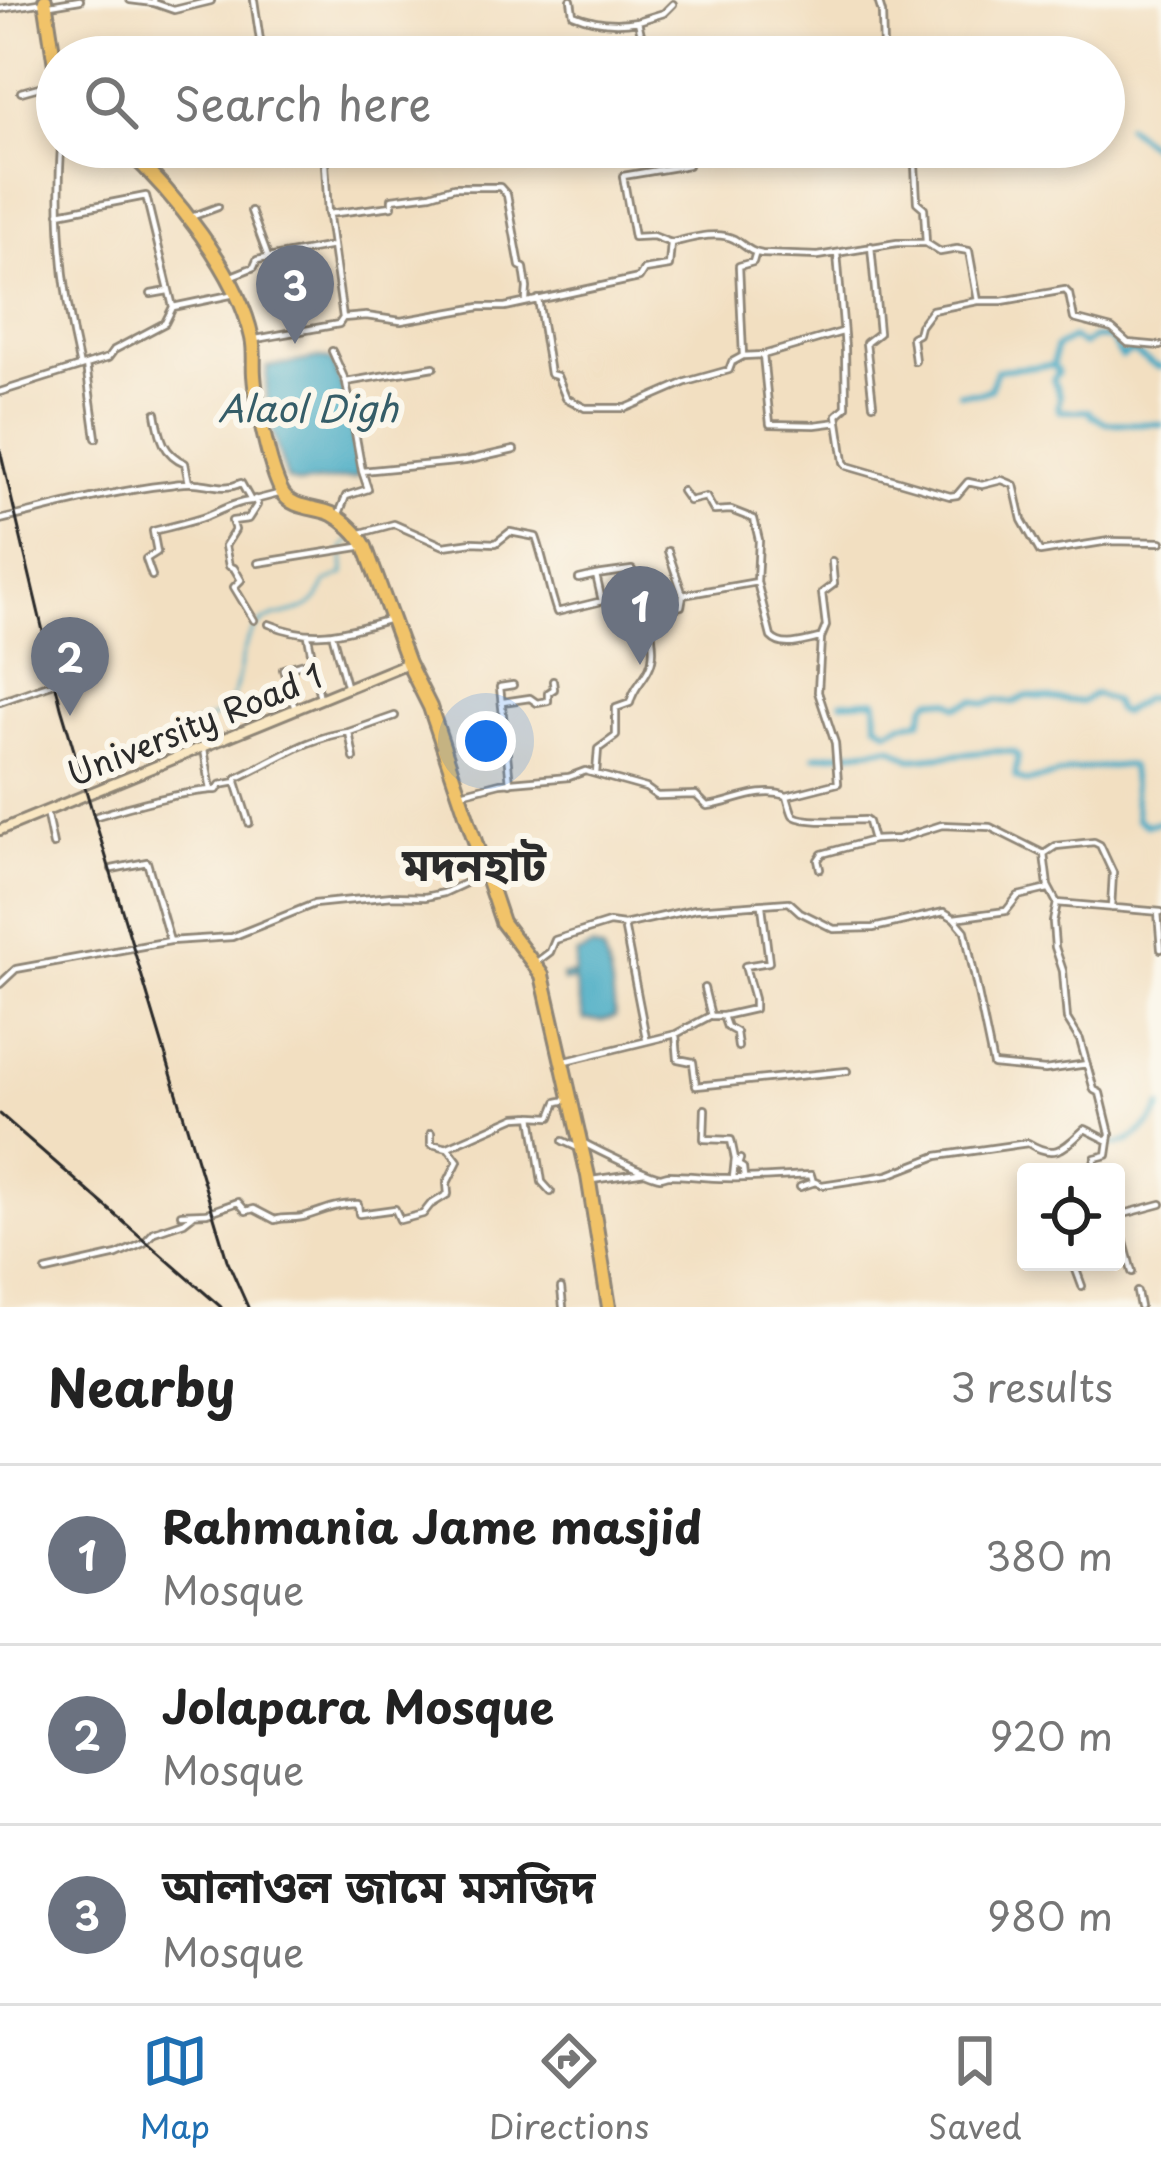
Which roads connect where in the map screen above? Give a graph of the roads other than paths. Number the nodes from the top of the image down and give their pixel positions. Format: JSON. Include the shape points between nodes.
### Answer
{"nodes":[{"id":1,"x":80,"y":0,"type":"edge"},
{"id":2,"x":130,"y":0,"type":"edge"},
{"id":3,"x":254,"y":0,"type":"edge"},
{"id":4,"x":571,"y":0,"type":"edge"},
{"id":5,"x":878,"y":0,"type":"edge"},
{"id":6,"x":212,"y":1,"type":"edge"},
{"id":7,"x":47,"y":2,"type":"edge"},
{"id":8,"x":154,"y":2,"type":"edge"},
{"id":9,"x":674,"y":4,"type":"dead end"},
{"id":10,"x":0,"y":9,"type":"edge"},
{"id":11,"x":638,"y":21,"type":"junction"},
{"id":12,"x":51,"y":36,"type":"edge"},
{"id":13,"x":53,"y":36,"type":"edge"},
{"id":14,"x":259,"y":36,"type":"edge"},
{"id":15,"x":641,"y":36,"type":"edge"},
{"id":16,"x":883,"y":36,"type":"edge"},
{"id":17,"x":36,"y":87,"type":"edge"},
{"id":18,"x":21,"y":92,"type":"dead end"},
{"id":19,"x":60,"y":168,"type":"edge"},
{"id":20,"x":148,"y":168,"type":"edge"},
{"id":21,"x":151,"y":168,"type":"edge"},
{"id":22,"x":325,"y":168,"type":"edge"},
{"id":23,"x":670,"y":168,"type":"edge"},
{"id":24,"x":915,"y":168,"type":"edge"},
{"id":25,"x":218,"y":207,"type":"dead end"},
{"id":26,"x":251,"y":212,"type":"dead end"},
{"id":27,"x":59,"y":213,"type":"junction"},
{"id":28,"x":328,"y":214,"type":"junction"},
{"id":29,"x":191,"y":217,"type":"junction"},
{"id":30,"x":670,"y":243,"type":"junction"},
{"id":31,"x":926,"y":243,"type":"junction"},
{"id":32,"x":333,"y":246,"type":"junction"},
{"id":33,"x":871,"y":246,"type":"junction"},
{"id":34,"x":838,"y":253,"type":"junction"},
{"id":35,"x":754,"y":254,"type":"junction"},
{"id":36,"x":268,"y":257,"type":"junction"},
{"id":37,"x":230,"y":277,"type":"junction"},
{"id":38,"x":168,"y":291,"type":"junction"},
{"id":39,"x":151,"y":294,"type":"dead end"},
{"id":40,"x":235,"y":294,"type":"junction"},
{"id":41,"x":538,"y":299,"type":"junction"},
{"id":42,"x":525,"y":301,"type":"junction"},
{"id":43,"x":977,"y":301,"type":"junction"},
{"id":44,"x":173,"y":307,"type":"junction"},
{"id":45,"x":343,"y":318,"type":"junction"},
{"id":46,"x":843,"y":332,"type":"junction"},
{"id":47,"x":256,"y":339,"type":"junction"},
{"id":48,"x":1161,"y":346,"type":"edge"},
{"id":49,"x":332,"y":351,"type":"dead end"},
{"id":50,"x":763,"y":355,"type":"junction"},
{"id":51,"x":742,"y":356,"type":"junction"},
{"id":52,"x":915,"y":361,"type":"dead end"},
{"id":53,"x":83,"y":366,"type":"junction"},
{"id":54,"x":434,"y":367,"type":"dead end"},
{"id":55,"x":346,"y":382,"type":"junction"},
{"id":56,"x":0,"y":392,"type":"edge"},
{"id":57,"x":873,"y":404,"type":"dead end"},
{"id":58,"x":156,"y":413,"type":"dead end"},
{"id":59,"x":838,"y":422,"type":"junction"},
{"id":60,"x":96,"y":438,"type":"dead end"},
{"id":61,"x":514,"y":449,"type":"dead end"},
{"id":62,"x":362,"y":471,"type":"junction"},
{"id":63,"x":189,"y":483,"type":"junction"},
{"id":64,"x":682,"y":491,"type":"dead end"},
{"id":65,"x":283,"y":493,"type":"junction"},
{"id":66,"x":253,"y":500,"type":"junction"},
{"id":67,"x":339,"y":514,"type":"junction"},
{"id":68,"x":0,"y":520,"type":"edge"},
{"id":69,"x":363,"y":539,"type":"junction"},
{"id":70,"x":1161,"y":542,"type":"edge"},
{"id":71,"x":668,"y":551,"type":"dead end"},
{"id":72,"x":832,"y":561,"type":"dead end"},
{"id":73,"x":258,"y":563,"type":"dead end"},
{"id":74,"x":632,"y":570,"type":"dead end"},
{"id":75,"x":596,"y":575,"type":"junction"},
{"id":76,"x":152,"y":576,"type":"dead end"},
{"id":77,"x":579,"y":579,"type":"dead end"},
{"id":78,"x":758,"y":583,"type":"junction"},
{"id":79,"x":683,"y":595,"type":"junction"},
{"id":80,"x":391,"y":619,"type":"dead end"},
{"id":81,"x":254,"y":620,"type":"dead end"},
{"id":82,"x":269,"y":624,"type":"dead end"},
{"id":83,"x":332,"y":634,"type":"junction"},
{"id":84,"x":308,"y":636,"type":"junction"},
{"id":85,"x":821,"y":638,"type":"junction"},
{"id":86,"x":312,"y":661,"type":"junction"},
{"id":87,"x":408,"y":663,"type":"junction"},
{"id":88,"x":553,"y":681,"type":"dead end"},
{"id":89,"x":54,"y":683,"type":"dead end"},
{"id":90,"x":513,"y":685,"type":"dead end"},
{"id":91,"x":347,"y":689,"type":"junction"},
{"id":92,"x":320,"y":699,"type":"junction"},
{"id":93,"x":0,"y":702,"type":"edge"},
{"id":94,"x":502,"y":703,"type":"junction"},
{"id":95,"x":295,"y":709,"type":"junction"},
{"id":96,"x":395,"y":716,"type":"dead end"},
{"id":97,"x":349,"y":732,"type":"junction"},
{"id":98,"x":204,"y":748,"type":"junction"},
{"id":99,"x":354,"y":758,"type":"dead end"},
{"id":100,"x":596,"y":774,"type":"junction"},
{"id":101,"x":236,"y":782,"type":"junction"},
{"id":102,"x":510,"y":783,"type":"junction"},
{"id":103,"x":211,"y":790,"type":"junction"},
{"id":104,"x":461,"y":793,"type":"junction"},
{"id":105,"x":787,"y":796,"type":"junction"},
{"id":106,"x":46,"y":812,"type":"junction"},
{"id":107,"x":97,"y":815,"type":"dead end"},
{"id":108,"x":249,"y":823,"type":"dead end"},
{"id":109,"x":0,"y":830,"type":"edge"},
{"id":110,"x":873,"y":841,"type":"junction"},
{"id":111,"x":53,"y":845,"type":"dead end"},
{"id":112,"x":1043,"y":854,"type":"junction"},
{"id":113,"x":112,"y":869,"type":"dead end"},
{"id":114,"x":820,"y":869,"type":"dead end"},
{"id":115,"x":485,"y":874,"type":"junction"},
{"id":116,"x":1049,"y":889,"type":"junction"},
{"id":117,"x":1057,"y":903,"type":"junction"},
{"id":118,"x":762,"y":905,"type":"junction"},
{"id":119,"x":1111,"y":908,"type":"junction"},
{"id":120,"x":1160,"y":912,"type":"edge"},
{"id":121,"x":954,"y":918,"type":"junction"},
{"id":122,"x":624,"y":926,"type":"junction"},
{"id":123,"x":170,"y":941,"type":"junction"},
{"id":124,"x":1161,"y":949,"type":"edge"},
{"id":125,"x":538,"y":961,"type":"junction"},
{"id":126,"x":0,"y":984,"type":"edge"},
{"id":127,"x":704,"y":988,"type":"dead end"},
{"id":128,"x":711,"y":1016,"type":"junction"},
{"id":129,"x":723,"y":1016,"type":"junction"},
{"id":130,"x":676,"y":1034,"type":"junction"},
{"id":131,"x":646,"y":1040,"type":"junction"},
{"id":132,"x":738,"y":1048,"type":"dead end"},
{"id":133,"x":566,"y":1061,"type":"junction"},
{"id":134,"x":1087,"y":1064,"type":"junction"},
{"id":135,"x":847,"y":1072,"type":"dead end"},
{"id":136,"x":571,"y":1100,"type":"junction"},
{"id":137,"x":705,"y":1109,"type":"dead end"},
{"id":138,"x":532,"y":1116,"type":"junction"},
{"id":139,"x":431,"y":1133,"type":"dead end"},
{"id":140,"x":563,"y":1141,"type":"dead end"},
{"id":141,"x":1107,"y":1144,"type":"junction"},
{"id":142,"x":582,"y":1145,"type":"junction"},
{"id":143,"x":448,"y":1148,"type":"junction"},
{"id":144,"x":740,"y":1159,"type":"dead end"},
{"id":145,"x":1094,"y":1163,"type":"edge"},
{"id":146,"x":647,"y":1171,"type":"junction"},
{"id":147,"x":744,"y":1177,"type":"junction"},
{"id":148,"x":733,"y":1178,"type":"junction"},
{"id":149,"x":592,"y":1180,"type":"junction"},
{"id":150,"x":813,"y":1182,"type":"junction"},
{"id":151,"x":800,"y":1186,"type":"dead end"},
{"id":152,"x":551,"y":1192,"type":"dead end"},
{"id":153,"x":1161,"y":1204,"type":"edge"},
{"id":154,"x":198,"y":1212,"type":"junction"},
{"id":155,"x":181,"y":1214,"type":"dead end"},
{"id":156,"x":1125,"y":1214,"type":"edge"},
{"id":157,"x":1125,"y":1247,"type":"edge"},
{"id":158,"x":46,"y":1271,"type":"dead end"},
{"id":159,"x":1076,"y":1271,"type":"edge"},
{"id":160,"x":1132,"y":1271,"type":"dead end"},
{"id":161,"x":1082,"y":1286,"type":"dead end"},
{"id":162,"x":561,"y":1288,"type":"dead end"},
{"id":163,"x":1137,"y":1292,"type":"dead end"},
{"id":164,"x":563,"y":1307,"type":"edge"},
{"id":165,"x":611,"y":1307,"type":"edge"},
{"id":166,"x":1140,"y":1307,"type":"edge"}],
"edges":[{"from":1,"to":7,"type":"street"},
{"from":2,"to":8,"type":"street"},
{"from":3,"to":14,"type":"street"},
{"from":4,"to":11,"type":"street","via":[[573,14],[590,21]]},
{"from":5,"to":16,"type":"street"},
{"from":6,"to":8,"type":"street","via":[[174,10]]},
{"from":7,"to":10,"type":"street"},
{"from":7,"to":12,"type":"highway"},
{"from":7,"to":13,"type":"highway"},
{"from":9,"to":11,"type":"street"},
{"from":11,"to":15,"type":"street"},
{"from":17,"to":18,"type":"street"},
{"from":19,"to":27,"type":"street"},
{"from":20,"to":40,"type":"highway"},
{"from":21,"to":29,"type":"highway"},
{"from":22,"to":28,"type":"street"},
{"from":23,"to":30,"type":"street","via":[[623,176],[634,237]]},
{"from":24,"to":31,"type":"street"},
{"from":25,"to":29,"type":"street"},
{"from":26,"to":36,"type":"street"},
{"from":27,"to":38,"type":"street","via":[[146,196]]},
{"from":27,"to":53,"type":"street"},
{"from":28,"to":32,"type":"street"},
{"from":28,"to":42,"type":"street","via":[[454,188],[500,187],[524,268]]},
{"from":29,"to":37,"type":"highway"},
{"from":30,"to":35,"type":"street","via":[[722,236]]},
{"from":30,"to":41,"type":"street","via":[[669,266]]},
{"from":31,"to":33,"type":"street"},
{"from":31,"to":43,"type":"street","via":[[940,252],[969,251]]},
{"from":32,"to":36,"type":"street"},
{"from":32,"to":45,"type":"street"},
{"from":33,"to":34,"type":"street"},
{"from":33,"to":57,"type":"street","via":[[879,332],[866,344]]},
{"from":34,"to":35,"type":"street"},
{"from":34,"to":46,"type":"street"},
{"from":35,"to":51,"type":"street","via":[[740,266]]},
{"from":36,"to":37,"type":"street"},
{"from":37,"to":47,"type":"highway"},
{"from":38,"to":39,"type":"street"},
{"from":38,"to":44,"type":"street"},
{"from":40,"to":44,"type":"street"},
{"from":40,"to":65,"type":"highway","via":[[253,339],[258,403]]},
{"from":41,"to":42,"type":"street"},
{"from":41,"to":51,"type":"street","via":[[550,374],[566,398],[585,408],[626,407],[729,370]]},
{"from":42,"to":45,"type":"street","via":[[400,321]]},
{"from":43,"to":48,"type":"street","via":[[1065,290],[1074,319],[1112,329],[1128,343]]},
{"from":43,"to":52,"type":"street","via":[[932,310],[912,337]]},
{"from":44,"to":53,"type":"street","via":[[165,323]]},
{"from":45,"to":47,"type":"street"},
{"from":46,"to":50,"type":"street"},
{"from":46,"to":59,"type":"street","via":[[846,406]]},
{"from":47,"to":67,"type":"highway","via":[[262,410],[287,493]]},
{"from":49,"to":55,"type":"street"},
{"from":50,"to":51,"type":"street"},
{"from":50,"to":59,"type":"street","via":[[770,424]]},
{"from":53,"to":56,"type":"street"},
{"from":53,"to":60,"type":"street"},
{"from":54,"to":55,"type":"street"},
{"from":55,"to":62,"type":"street"},
{"from":58,"to":63,"type":"street","via":[[161,440],[185,464]]},
{"from":59,"to":70,"type":"street","via":[[847,466],[950,496],[968,482],[1014,485],[1040,552]]},
{"from":61,"to":62,"type":"street"},
{"from":62,"to":67,"type":"street","via":[[368,489],[346,496]]},
{"from":63,"to":66,"type":"street","via":[[242,483]]},
{"from":63,"to":68,"type":"street"},
{"from":64,"to":78,"type":"street","via":[[689,500],[706,497],[714,511],[754,519]]},
{"from":65,"to":66,"type":"street"},
{"from":65,"to":69,"type":"highway"},
{"from":66,"to":76,"type":"street","via":[[153,531],[157,552],[146,559]]},
{"from":66,"to":81,"type":"street","via":[[248,519],[232,521],[225,546],[241,580],[234,586]]},
{"from":67,"to":69,"type":"highway"},
{"from":69,"to":73,"type":"street","via":[[348,550]]},
{"from":69,"to":75,"type":"street","via":[[394,524],[443,546],[496,543],[510,532],[536,537],[556,612],[602,601]]},
{"from":69,"to":87,"type":"highway"},
{"from":69,"to":104,"type":"highway"},
{"from":71,"to":79,"type":"street"},
{"from":72,"to":85,"type":"street"},
{"from":74,"to":75,"type":"street"},
{"from":75,"to":77,"type":"street"},
{"from":78,"to":79,"type":"street"},
{"from":78,"to":85,"type":"street","via":[[777,643]]},
{"from":79,"to":100,"type":"street","via":[[681,606],[649,615],[650,666],[630,703],[616,708],[616,736],[598,749]]},
{"from":80,"to":83,"type":"street"},
{"from":82,"to":84,"type":"street"},
{"from":83,"to":84,"type":"street"},
{"from":83,"to":91,"type":"street"},
{"from":84,"to":86,"type":"street"},
{"from":85,"to":105,"type":"street","via":[[818,692],[838,783]]},
{"from":86,"to":92,"type":"street"},
{"from":86,"to":95,"type":"street","via":[[283,668]]},
{"from":87,"to":91,"type":"main road","name":"University Road 1"},
{"from":87,"to":115,"type":"highway"},
{"from":88,"to":94,"type":"street","via":[[548,701]]},
{"from":89,"to":93,"type":"street"},
{"from":90,"to":94,"type":"street","via":[[500,687]]},
{"from":91,"to":92,"type":"main road","name":"University Road 1"},
{"from":92,"to":95,"type":"main road","name":"University Road 1"},
{"from":94,"to":102,"type":"street"},
{"from":95,"to":98,"type":"main road","name":"University Road 1"},
{"from":96,"to":97,"type":"street"},
{"from":97,"to":99,"type":"street"},
{"from":97,"to":101,"type":"street","via":[[292,749]]},
{"from":98,"to":103,"type":"street"},
{"from":98,"to":106,"type":"main road","name":"University Road 1"},
{"from":100,"to":102,"type":"street"},
{"from":100,"to":105,"type":"street","via":[[658,796],[696,795],[707,806],[771,791]]},
{"from":101,"to":103,"type":"street"},
{"from":101,"to":108,"type":"street"},
{"from":102,"to":104,"type":"street"},
{"from":103,"to":107,"type":"street"},
{"from":104,"to":125,"type":"highway","via":[[507,926]]},
{"from":105,"to":110,"type":"street","via":[[797,818],[865,820]]},
{"from":106,"to":109,"type":"main road","name":"University Road 1"},
{"from":106,"to":111,"type":"street"},
{"from":110,"to":112,"type":"street","via":[[942,825],[990,827]]},
{"from":110,"to":114,"type":"street","via":[[822,854]]},
{"from":112,"to":116,"type":"street"},
{"from":112,"to":119,"type":"street","via":[[1100,845],[1113,873]]},
{"from":113,"to":123,"type":"street","via":[[147,862]]},
{"from":115,"to":123,"type":"street","via":[[444,893],[314,904],[232,937]]},
{"from":115,"to":136,"type":"highway","via":[[508,934],[542,975]]},
{"from":116,"to":117,"type":"street"},
{"from":116,"to":121,"type":"street","via":[[1018,896],[1006,911]]},
{"from":117,"to":119,"type":"street"},
{"from":117,"to":134,"type":"street","via":[[1067,1019]]},
{"from":118,"to":121,"type":"street","via":[[789,902],[834,929],[944,912]]},
{"from":118,"to":122,"type":"street"},
{"from":118,"to":129,"type":"street","via":[[769,962],[746,966],[754,1009]]},
{"from":119,"to":120,"type":"street"},
{"from":120,"to":124,"type":"street"},
{"from":121,"to":134,"type":"street","via":[[964,931],[993,1065]]},
{"from":122,"to":125,"type":"street","via":[[560,938]]},
{"from":122,"to":131,"type":"street"},
{"from":123,"to":126,"type":"street","via":[[16,969]]},
{"from":125,"to":133,"type":"highway"},
{"from":127,"to":128,"type":"street"},
{"from":128,"to":129,"type":"street"},
{"from":128,"to":130,"type":"street"},
{"from":129,"to":132,"type":"street"},
{"from":130,"to":131,"type":"street"},
{"from":130,"to":135,"type":"street","via":[[677,1059],[693,1061],[696,1086]]},
{"from":131,"to":133,"type":"street"},
{"from":133,"to":142,"type":"highway"},
{"from":134,"to":141,"type":"street","via":[[1111,1134]]},
{"from":136,"to":138,"type":"street","via":[[557,1102],[550,1117]]},
{"from":136,"to":142,"type":"highway"},
{"from":137,"to":148,"type":"street","via":[[704,1139],[731,1140]]},
{"from":138,"to":143,"type":"street"},
{"from":138,"to":152,"type":"street","via":[[542,1182]]},
{"from":139,"to":143,"type":"street","via":[[431,1144]]},
{"from":140,"to":142,"type":"street"},
{"from":141,"to":145,"type":"street","via":[[1107,1155]]},
{"from":141,"to":150,"type":"street","via":[[1085,1129],[1051,1152],[1028,1143],[937,1156],[888,1175]]},
{"from":142,"to":146,"type":"street"},
{"from":142,"to":149,"type":"highway"},
{"from":142,"to":165,"type":"highway"},
{"from":143,"to":154,"type":"street","via":[[458,1161],[448,1195],[400,1220],[395,1209],[359,1214],[358,1204],[274,1220],[238,1202]]},
{"from":144,"to":147,"type":"street"},
{"from":146,"to":148,"type":"street"},
{"from":146,"to":149,"type":"street"},
{"from":147,"to":148,"type":"street"},
{"from":147,"to":150,"type":"street","via":[[811,1175]]},
{"from":149,"to":165,"type":"highway"},
{"from":150,"to":151,"type":"street"},
{"from":153,"to":156,"type":"street"},
{"from":154,"to":155,"type":"street"},
{"from":154,"to":158,"type":"street","via":[[117,1255]]},
{"from":157,"to":160,"type":"street"},
{"from":159,"to":161,"type":"street"},
{"from":162,"to":164,"type":"street"},
{"from":163,"to":166,"type":"street"}]}
